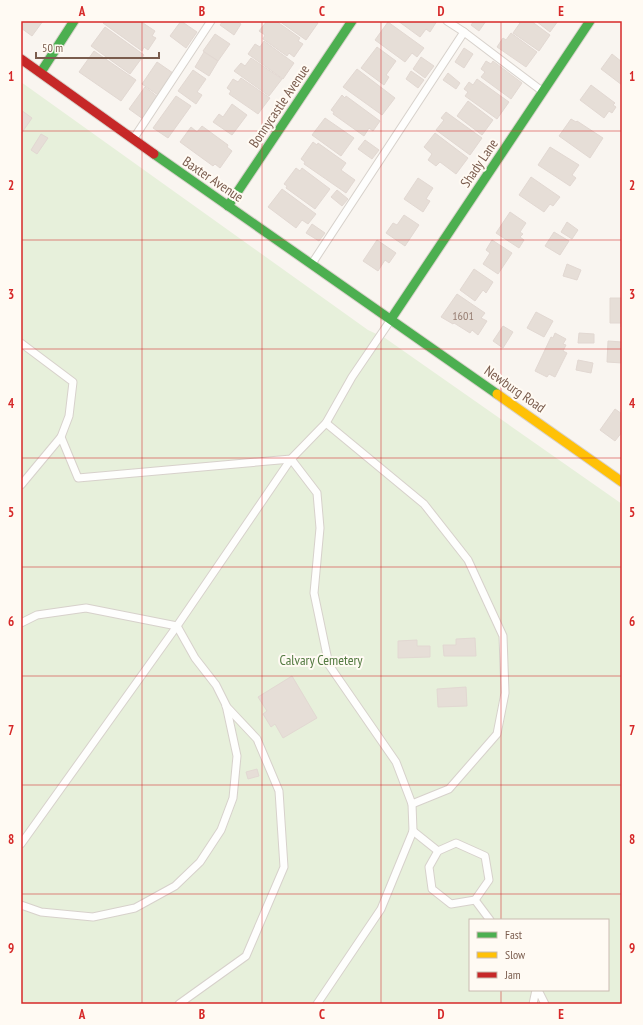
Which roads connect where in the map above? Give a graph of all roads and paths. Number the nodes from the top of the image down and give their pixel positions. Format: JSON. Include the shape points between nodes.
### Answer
{"nodes":[{"id":1,"x":74,"y":21,"type":"edge"},
{"id":2,"x":211,"y":21,"type":"edge"},
{"id":3,"x":352,"y":21,"type":"edge"},
{"id":4,"x":447,"y":21,"type":"edge"},
{"id":5,"x":590,"y":21,"type":"edge"},
{"id":6,"x":464,"y":32,"type":"junction"},
{"id":7,"x":21,"y":59,"type":"edge"},
{"id":8,"x":41,"y":72,"type":"junction"},
{"id":9,"x":544,"y":92,"type":"junction"},
{"id":10,"x":133,"y":140,"type":"junction"},
{"id":11,"x":228,"y":206,"type":"junction"},
{"id":12,"x":312,"y":264,"type":"junction"},
{"id":13,"x":391,"y":319,"type":"junction"},
{"id":14,"x":21,"y":343,"type":"edge"},
{"id":15,"x":326,"y":423,"type":"junction"},
{"id":16,"x":61,"y":437,"type":"junction"},
{"id":17,"x":291,"y":459,"type":"junction"},
{"id":18,"x":622,"y":482,"type":"edge"},
{"id":19,"x":21,"y":485,"type":"edge"},
{"id":20,"x":21,"y":623,"type":"edge"},
{"id":21,"x":177,"y":626,"type":"junction"},
{"id":22,"x":226,"y":706,"type":"junction"},
{"id":23,"x":412,"y":804,"type":"junction"},
{"id":24,"x":413,"y":831,"type":"junction"},
{"id":25,"x":21,"y":844,"type":"edge"},
{"id":26,"x":438,"y":851,"type":"junction"},
{"id":27,"x":475,"y":900,"type":"junction"},
{"id":28,"x":21,"y":905,"type":"edge"},
{"id":29,"x":489,"y":919,"type":"edge"},
{"id":30,"x":537,"y":991,"type":"edge"},
{"id":31,"x":538,"y":991,"type":"edge"},
{"id":32,"x":179,"y":1004,"type":"edge"},
{"id":33,"x":317,"y":1004,"type":"edge"},
{"id":34,"x":533,"y":1004,"type":"edge"},
{"id":35,"x":545,"y":1004,"type":"edge"}],
"edges":[{"from":1,"to":8,"type":"main road"},
{"from":2,"to":10,"type":"lane"},
{"from":3,"to":11,"type":"main road","name":"Bonnycastle Avenue"},
{"from":4,"to":6,"type":"lane"},
{"from":5,"to":9,"type":"main road","name":"Shady Lane"},
{"from":6,"to":9,"type":"lane"},
{"from":6,"to":12,"type":"lane"},
{"from":7,"to":8,"type":"main road","name":"Baxter Avenue"},
{"from":8,"to":10,"type":"main road","name":"Baxter Avenue"},
{"from":9,"to":13,"type":"main road","name":"Shady Lane"},
{"from":10,"to":11,"type":"main road","name":"Baxter Avenue"},
{"from":11,"to":12,"type":"main road","name":"Baxter Avenue"},
{"from":12,"to":13,"type":"main road","name":"Baxter Avenue"},
{"from":13,"to":15,"type":"lane","via":[[352,377]]},
{"from":13,"to":18,"type":"main road","name":"Newburg Road"},
{"from":14,"to":16,"type":"lane","via":[[73,382],[69,416]]},
{"from":15,"to":17,"type":"lane"},
{"from":15,"to":23,"type":"lane","via":[[424,504],[468,560],[503,636],[505,693],[497,734],[450,789]]},
{"from":16,"to":17,"type":"lane","via":[[78,478]]},
{"from":16,"to":19,"type":"lane"},
{"from":17,"to":21,"type":"lane"},
{"from":17,"to":23,"type":"lane","via":[[317,493],[320,528],[314,593],[329,665],[396,762]]},
{"from":20,"to":21,"type":"lane","via":[[37,615],[86,608]]},
{"from":21,"to":22,"type":"lane","via":[[216,685]]},
{"from":21,"to":25,"type":"lane"},
{"from":22,"to":28,"type":"lane","via":[[237,756],[232,798],[221,830],[200,862],[175,886],[134,908],[93,917],[41,912]]},
{"from":22,"to":32,"type":"lane","via":[[257,740],[279,791],[284,867],[246,956]]},
{"from":23,"to":24,"type":"lane"},
{"from":24,"to":26,"type":"lane"},
{"from":24,"to":33,"type":"lane","via":[[381,909]]},
{"from":26,"to":27,"type":"lane","via":[[429,867],[432,889],[451,904]]},
{"from":26,"to":27,"type":"lane","via":[[456,843],[484,856],[489,880]]},
{"from":27,"to":29,"type":"lane"},
{"from":30,"to":34,"type":"lane"},
{"from":31,"to":35,"type":"lane"}]}
